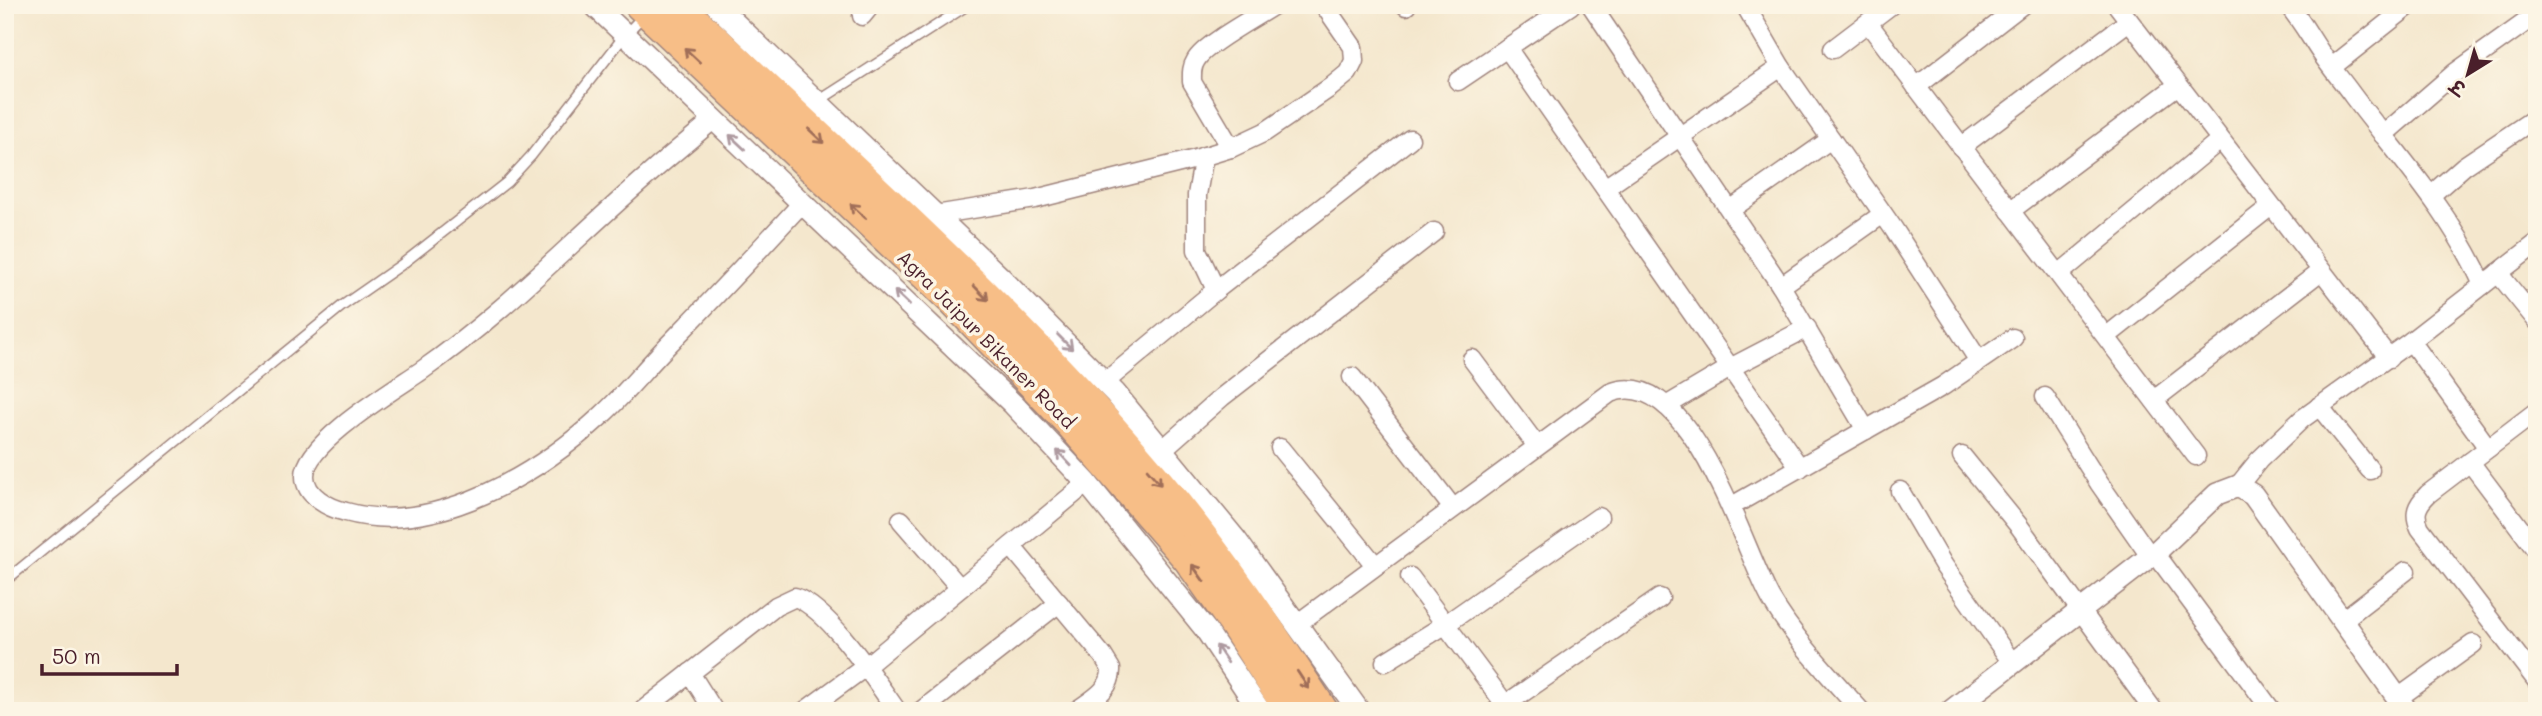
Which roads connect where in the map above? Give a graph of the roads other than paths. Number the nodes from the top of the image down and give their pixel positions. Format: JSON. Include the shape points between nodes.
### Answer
{"nodes":[{"id":1,"x":594,"y":5,"type":"edge"},
{"id":2,"x":678,"y":5,"type":"edge"},
{"id":3,"x":716,"y":5,"type":"edge"},
{"id":4,"x":968,"y":5,"type":"edge"},
{"id":5,"x":1274,"y":5,"type":"edge"},
{"id":6,"x":1324,"y":5,"type":"edge"},
{"id":7,"x":1571,"y":5,"type":"edge"},
{"id":8,"x":1591,"y":5,"type":"edge"},
{"id":9,"x":1891,"y":5,"type":"edge"},
{"id":10,"x":2022,"y":5,"type":"edge"},
{"id":11,"x":2117,"y":5,"type":"edge"},
{"id":12,"x":2410,"y":5,"type":"edge"},
{"id":13,"x":2289,"y":6,"type":"edge"},
{"id":14,"x":1750,"y":8,"type":"edge"},
{"id":15,"x":643,"y":9,"type":"edge"},
{"id":16,"x":2537,"y":14,"type":"edge"},
{"id":17,"x":2129,"y":21,"type":"junction"},
{"id":18,"x":1868,"y":23,"type":"junction"},
{"id":19,"x":625,"y":35,"type":"junction"},
{"id":20,"x":1507,"y":48,"type":"junction"},
{"id":21,"x":1833,"y":49,"type":"dead end"},
{"id":22,"x":1781,"y":66,"type":"junction"},
{"id":23,"x":2332,"y":67,"type":"junction"},
{"id":24,"x":1458,"y":80,"type":"dead end"},
{"id":25,"x":2178,"y":85,"type":"junction"},
{"id":26,"x":1916,"y":87,"type":"junction"},
{"id":27,"x":817,"y":102,"type":"junction"},
{"id":28,"x":2537,"y":117,"type":"edge"},
{"id":29,"x":714,"y":119,"type":"junction"},
{"id":30,"x":2383,"y":135,"type":"junction"},
{"id":31,"x":1680,"y":136,"type":"junction"},
{"id":32,"x":1410,"y":139,"type":"dead end"},
{"id":33,"x":1831,"y":139,"type":"junction"},
{"id":34,"x":2220,"y":140,"type":"junction"},
{"id":35,"x":1961,"y":146,"type":"junction"},
{"id":36,"x":1231,"y":148,"type":"junction"},
{"id":37,"x":1203,"y":156,"type":"junction"},
{"id":38,"x":1605,"y":188,"type":"junction"},
{"id":39,"x":2431,"y":195,"type":"junction"},
{"id":40,"x":802,"y":203,"type":"junction"},
{"id":41,"x":2271,"y":206,"type":"junction"},
{"id":42,"x":1730,"y":210,"type":"junction"},
{"id":43,"x":2010,"y":211,"type":"junction"},
{"id":44,"x":1883,"y":214,"type":"junction"},
{"id":45,"x":935,"y":215,"type":"junction"},
{"id":46,"x":1434,"y":232,"type":"dead end"},
{"id":47,"x":2537,"y":243,"type":"edge"},
{"id":48,"x":2321,"y":271,"type":"junction"},
{"id":49,"x":2498,"y":273,"type":"junction"},
{"id":50,"x":2059,"y":274,"type":"junction"},
{"id":51,"x":2483,"y":285,"type":"junction"},
{"id":52,"x":1781,"y":286,"type":"junction"},
{"id":53,"x":1216,"y":290,"type":"junction"},
{"id":54,"x":2537,"y":321,"type":"edge"},
{"id":55,"x":1807,"y":328,"type":"junction"},
{"id":56,"x":2107,"y":336,"type":"junction"},
{"id":57,"x":2012,"y":338,"type":"dead end"},
{"id":58,"x":2411,"y":341,"type":"junction"},
{"id":59,"x":2389,"y":358,"type":"junction"},
{"id":60,"x":1472,"y":359,"type":"dead end"},
{"id":61,"x":1979,"y":361,"type":"junction"},
{"id":62,"x":1730,"y":368,"type":"junction"},
{"id":63,"x":1352,"y":377,"type":"dead end"},
{"id":64,"x":1105,"y":382,"type":"junction"},
{"id":65,"x":2045,"y":397,"type":"dead end"},
{"id":66,"x":2154,"y":400,"type":"junction"},
{"id":67,"x":1666,"y":406,"type":"junction"},
{"id":68,"x":2319,"y":406,"type":"junction"},
{"id":69,"x":2536,"y":414,"type":"edge"},
{"id":70,"x":1866,"y":430,"type":"junction"},
{"id":71,"x":1537,"y":446,"type":"junction"},
{"id":72,"x":1280,"y":448,"type":"dead end"},
{"id":73,"x":2488,"y":449,"type":"junction"},
{"id":74,"x":1162,"y":450,"type":"junction"},
{"id":75,"x":1962,"y":456,"type":"dead end"},
{"id":76,"x":2196,"y":456,"type":"dead end"},
{"id":77,"x":2470,"y":462,"type":"junction"},
{"id":78,"x":1800,"y":468,"type":"junction"},
{"id":79,"x":2370,"y":470,"type":"dead end"},
{"id":80,"x":1087,"y":483,"type":"junction"},
{"id":81,"x":2238,"y":486,"type":"junction"},
{"id":82,"x":1900,"y":491,"type":"dead end"},
{"id":83,"x":1732,"y":506,"type":"junction"},
{"id":84,"x":1452,"y":508,"type":"junction"},
{"id":85,"x":1599,"y":517,"type":"dead end"},
{"id":86,"x":901,"y":520,"type":"dead end"},
{"id":87,"x":1011,"y":546,"type":"junction"},
{"id":88,"x":2537,"y":551,"type":"edge"},
{"id":89,"x":2152,"y":554,"type":"junction"},
{"id":90,"x":1376,"y":565,"type":"junction"},
{"id":91,"x":2406,"y":571,"type":"dead end"},
{"id":92,"x":1410,"y":577,"type":"dead end"},
{"id":93,"x":5,"y":581,"type":"edge"},
{"id":94,"x":960,"y":588,"type":"junction"},
{"id":95,"x":1660,"y":598,"type":"dead end"},
{"id":96,"x":1059,"y":603,"type":"junction"},
{"id":97,"x":2080,"y":612,"type":"junction"},
{"id":98,"x":2344,"y":620,"type":"junction"},
{"id":99,"x":1297,"y":624,"type":"junction"},
{"id":100,"x":1446,"y":624,"type":"junction"},
{"id":101,"x":2473,"y":643,"type":"dead end"},
{"id":102,"x":1385,"y":662,"type":"dead end"},
{"id":103,"x":2013,"y":664,"type":"junction"},
{"id":104,"x":865,"y":667,"type":"junction"},
{"id":105,"x":690,"y":673,"type":"junction"},
{"id":106,"x":2537,"y":681,"type":"edge"},
{"id":107,"x":2403,"y":704,"type":"edge"},
{"id":108,"x":1501,"y":707,"type":"edge"},
{"id":109,"x":642,"y":711,"type":"edge"},
{"id":110,"x":713,"y":711,"type":"edge"},
{"id":111,"x":805,"y":711,"type":"edge"},
{"id":112,"x":897,"y":711,"type":"edge"},
{"id":113,"x":921,"y":711,"type":"edge"},
{"id":114,"x":1076,"y":711,"type":"edge"},
{"id":115,"x":1260,"y":711,"type":"edge"},
{"id":116,"x":1290,"y":711,"type":"edge"},
{"id":117,"x":1323,"y":711,"type":"edge"},
{"id":118,"x":1359,"y":711,"type":"edge"},
{"id":119,"x":1861,"y":711,"type":"edge"},
{"id":120,"x":1951,"y":711,"type":"edge"},
{"id":121,"x":2154,"y":711,"type":"edge"},
{"id":122,"x":2272,"y":711,"type":"edge"}],
"edges":[{"from":1,"to":19,"type":"street"},
{"from":2,"to":117,"type":"highway","name":"Agra Jaipur Bikaner Road","one_way":true,"via":[[966,277],[1090,405],[1212,548]]},
{"from":3,"to":27,"type":"street"},
{"from":4,"to":27,"type":"lane"},
{"from":5,"to":36,"type":"street","via":[[1206,49],[1191,71],[1192,82]]},
{"from":6,"to":36,"type":"street","via":[[1353,47],[1354,61],[1348,73],[1265,132]]},
{"from":7,"to":20,"type":"street"},
{"from":8,"to":31,"type":"street"},
{"from":9,"to":18,"type":"street"},
{"from":10,"to":26,"type":"street"},
{"from":11,"to":17,"type":"street"},
{"from":12,"to":23,"type":"street"},
{"from":13,"to":23,"type":"street"},
{"from":14,"to":22,"type":"street"},
{"from":15,"to":19,"type":"lane"},
{"from":116,"to":15,"type":"highway","name":"Agra Jaipur Bikaner Road","one_way":true,"via":[[1189,560],[1068,421],[953,300]]},
{"from":16,"to":30,"type":"street","via":[[2456,72]]},
{"from":17,"to":25,"type":"street"},
{"from":17,"to":35,"type":"street"},
{"from":18,"to":21,"type":"street"},
{"from":18,"to":26,"type":"street"},
{"from":19,"to":29,"type":"street"},
{"from":19,"to":93,"type":"lane","via":[[507,182],[342,306]]},
{"from":20,"to":24,"type":"street"},
{"from":20,"to":38,"type":"street"},
{"from":22,"to":31,"type":"street"},
{"from":22,"to":33,"type":"street"},
{"from":23,"to":30,"type":"street"},
{"from":25,"to":34,"type":"street"},
{"from":25,"to":43,"type":"street"},
{"from":26,"to":35,"type":"street"},
{"from":27,"to":45,"type":"street"},
{"from":28,"to":39,"type":"street"},
{"from":40,"to":29,"type":"street","one_way":true},
{"from":29,"to":40,"type":"street","via":[[467,337],[324,443],[304,474],[316,498],[336,510],[363,517],[399,518],[448,508],[514,480],[603,414]]},
{"from":30,"to":39,"type":"street"},
{"from":31,"to":38,"type":"street"},
{"from":31,"to":42,"type":"street"},
{"from":32,"to":53,"type":"street"},
{"from":33,"to":42,"type":"street"},
{"from":33,"to":44,"type":"street"},
{"from":34,"to":41,"type":"street"},
{"from":34,"to":50,"type":"street"},
{"from":35,"to":43,"type":"street"},
{"from":36,"to":37,"type":"street"},
{"from":37,"to":45,"type":"street","via":[[1035,199]]},
{"from":37,"to":53,"type":"street","via":[[1197,195],[1197,250]]},
{"from":38,"to":62,"type":"street"},
{"from":39,"to":51,"type":"street","via":[[2471,257]]},
{"from":80,"to":40,"type":"street","one_way":true,"via":[[1013,404]]},
{"from":41,"to":48,"type":"street"},
{"from":41,"to":56,"type":"street"},
{"from":42,"to":52,"type":"street"},
{"from":43,"to":50,"type":"street"},
{"from":44,"to":52,"type":"street"},
{"from":44,"to":61,"type":"street"},
{"from":45,"to":64,"type":"street","one_way":true},
{"from":46,"to":74,"type":"street","via":[[1222,397]]},
{"from":47,"to":49,"type":"street"},
{"from":48,"to":59,"type":"street"},
{"from":48,"to":66,"type":"street"},
{"from":49,"to":51,"type":"street"},
{"from":49,"to":54,"type":"street"},
{"from":50,"to":56,"type":"street"},
{"from":51,"to":58,"type":"street"},
{"from":52,"to":55,"type":"street"},
{"from":53,"to":64,"type":"street"},
{"from":55,"to":62,"type":"street"},
{"from":55,"to":70,"type":"street"},
{"from":56,"to":66,"type":"street"},
{"from":57,"to":61,"type":"street"},
{"from":58,"to":59,"type":"street"},
{"from":58,"to":73,"type":"street"},
{"from":59,"to":68,"type":"street"},
{"from":60,"to":71,"type":"street"},
{"from":61,"to":70,"type":"street"},
{"from":62,"to":67,"type":"street"},
{"from":62,"to":78,"type":"street"},
{"from":63,"to":84,"type":"street"},
{"from":64,"to":74,"type":"street"},
{"from":65,"to":89,"type":"street","via":[[2099,483]]},
{"from":66,"to":76,"type":"street"},
{"from":67,"to":71,"type":"street","via":[[1649,393],[1623,388]]},
{"from":67,"to":83,"type":"street","via":[[1689,431]]},
{"from":68,"to":79,"type":"street"},
{"from":68,"to":81,"type":"street"},
{"from":69,"to":73,"type":"street"},
{"from":70,"to":78,"type":"street"},
{"from":71,"to":84,"type":"street"},
{"from":72,"to":90,"type":"street"},
{"from":73,"to":77,"type":"street"},
{"from":74,"to":99,"type":"street"},
{"from":75,"to":97,"type":"street"},
{"from":77,"to":88,"type":"street"},
{"from":77,"to":106,"type":"street","via":[[2418,503],[2415,517]]},
{"from":78,"to":83,"type":"street"},
{"from":80,"to":87,"type":"street"},
{"from":115,"to":80,"type":"street","one_way":true,"via":[[1206,630]]},
{"from":81,"to":89,"type":"street","via":[[2217,494]]},
{"from":81,"to":98,"type":"street","via":[[2253,495]]},
{"from":82,"to":103,"type":"street","via":[[1944,566]]},
{"from":83,"to":119,"type":"street","via":[[1777,609]]},
{"from":84,"to":90,"type":"street"},
{"from":85,"to":100,"type":"street"},
{"from":86,"to":94,"type":"street"},
{"from":87,"to":94,"type":"street"},
{"from":87,"to":96,"type":"street"},
{"from":89,"to":97,"type":"street"},
{"from":89,"to":122,"type":"street"},
{"from":90,"to":99,"type":"street"},
{"from":91,"to":98,"type":"street"},
{"from":92,"to":100,"type":"street"},
{"from":94,"to":104,"type":"street"},
{"from":95,"to":108,"type":"street"},
{"from":96,"to":113,"type":"street"},
{"from":96,"to":114,"type":"street","via":[[1111,669],[1102,692]]},
{"from":97,"to":103,"type":"street"},
{"from":97,"to":121,"type":"street"},
{"from":98,"to":107,"type":"street"},
{"from":99,"to":118,"type":"street"},
{"from":100,"to":102,"type":"street"},
{"from":100,"to":108,"type":"street"},
{"from":101,"to":107,"type":"street"},
{"from":103,"to":120,"type":"street"},
{"from":104,"to":105,"type":"street","via":[[820,612],[795,597],[776,606]]},
{"from":104,"to":111,"type":"street"},
{"from":104,"to":112,"type":"street"},
{"from":105,"to":109,"type":"street"},
{"from":105,"to":110,"type":"street"}]}
